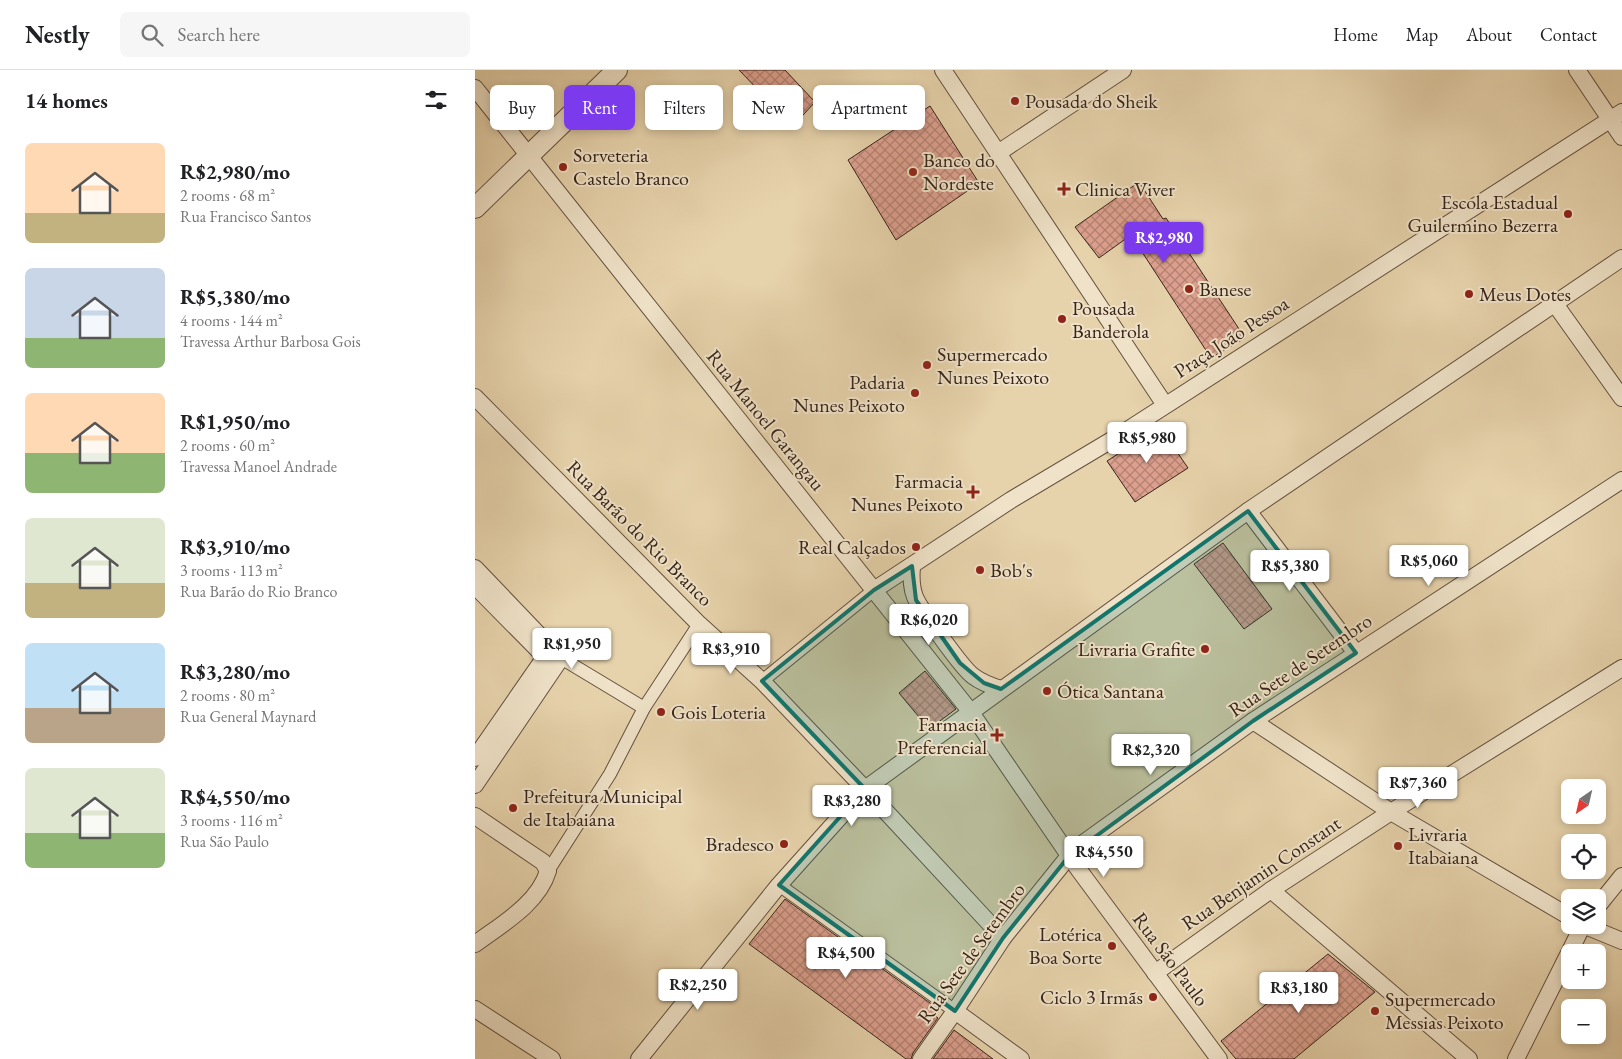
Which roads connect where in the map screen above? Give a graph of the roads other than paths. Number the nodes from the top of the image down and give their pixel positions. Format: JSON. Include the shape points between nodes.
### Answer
{"nodes":[{"id":1,"x":617,"y":70,"type":"edge"},
{"id":2,"x":943,"y":70,"type":"edge"},
{"id":3,"x":1123,"y":70,"type":"edge"},
{"id":4,"x":1577,"y":70,"type":"edge"},
{"id":5,"x":475,"y":88,"type":"edge"},
{"id":6,"x":1616,"y":116,"type":"edge"},
{"id":7,"x":1622,"y":137,"type":"edge"},
{"id":8,"x":999,"y":153,"type":"junction"},
{"id":9,"x":529,"y":156,"type":"junction"},
{"id":10,"x":475,"y":208,"type":"edge"},
{"id":11,"x":1622,"y":258,"type":"edge"},
{"id":12,"x":1555,"y":304,"type":"junction"},
{"id":13,"x":475,"y":397,"type":"edge"},
{"id":14,"x":1622,"y":398,"type":"edge"},
{"id":15,"x":1165,"y":405,"type":"junction"},
{"id":16,"x":1622,"y":480,"type":"edge"},
{"id":17,"x":1248,"y":511,"type":"junction"},
{"id":18,"x":912,"y":566,"type":"junction"},
{"id":19,"x":475,"y":568,"type":"edge"},
{"id":20,"x":475,"y":586,"type":"edge"},
{"id":21,"x":874,"y":590,"type":"junction"},
{"id":22,"x":699,"y":624,"type":"junction"},
{"id":23,"x":1356,"y":653,"type":"junction"},
{"id":24,"x":553,"y":657,"type":"junction"},
{"id":25,"x":1622,"y":668,"type":"edge"},
{"id":26,"x":762,"y":681,"type":"junction"},
{"id":27,"x":1001,"y":690,"type":"junction"},
{"id":28,"x":644,"y":708,"type":"junction"},
{"id":29,"x":970,"y":711,"type":"junction"},
{"id":30,"x":1253,"y":721,"type":"junction"},
{"id":31,"x":506,"y":726,"type":"junction"},
{"id":32,"x":475,"y":758,"type":"edge"},
{"id":33,"x":475,"y":785,"type":"edge"},
{"id":34,"x":865,"y":789,"type":"junction"},
{"id":35,"x":1391,"y":812,"type":"junction"},
{"id":36,"x":475,"y":816,"type":"edge"},
{"id":37,"x":1069,"y":856,"type":"junction"},
{"id":38,"x":546,"y":866,"type":"junction"},
{"id":39,"x":1622,"y":876,"type":"edge"},
{"id":40,"x":779,"y":885,"type":"junction"},
{"id":41,"x":1271,"y":890,"type":"junction"},
{"id":42,"x":1606,"y":896,"type":"edge"},
{"id":43,"x":1561,"y":912,"type":"edge"},
{"id":44,"x":1578,"y":934,"type":"edge"},
{"id":45,"x":1605,"y":934,"type":"edge"},
{"id":46,"x":1003,"y":938,"type":"junction"},
{"id":47,"x":1622,"y":941,"type":"edge"},
{"id":48,"x":475,"y":944,"type":"edge"},
{"id":49,"x":1155,"y":973,"type":"junction"},
{"id":50,"x":475,"y":1009,"type":"edge"},
{"id":51,"x":955,"y":1011,"type":"junction"},
{"id":52,"x":552,"y":1059,"type":"edge"},
{"id":53,"x":639,"y":1059,"type":"edge"},
{"id":54,"x":921,"y":1059,"type":"edge"},
{"id":55,"x":1021,"y":1059,"type":"edge"},
{"id":56,"x":1219,"y":1059,"type":"edge"},
{"id":57,"x":1469,"y":1059,"type":"edge"},
{"id":58,"x":1516,"y":1059,"type":"edge"}],
"edges":[{"from":1,"to":9,"type":"street"},
{"from":2,"to":8,"type":"street"},
{"from":3,"to":8,"type":"street"},
{"from":4,"to":6,"type":"street"},
{"from":5,"to":9,"type":"street","name":"Rua Manoel Garangau"},
{"from":6,"to":7,"type":"street"},
{"from":6,"to":15,"type":"street","name":"Praça João Pessoa"},
{"from":8,"to":15,"type":"street"},
{"from":9,"to":10,"type":"street"},
{"from":9,"to":21,"type":"street","name":"Rua Manoel Garangau"},
{"from":11,"to":12,"type":"street"},
{"from":12,"to":14,"type":"street"},
{"from":12,"to":17,"type":"street"},
{"from":13,"to":22,"type":"street","name":"Rua Barão do Rio Branco"},
{"from":15,"to":18,"type":"street","name":"Praça João Pessoa","via":[[1011,500]]},
{"from":16,"to":23,"type":"street","name":"Rua Sete de Setembro"},
{"from":17,"to":23,"type":"street"},
{"from":17,"to":27,"type":"street"},
{"from":18,"to":21,"type":"street","name":"Praça João Pessoa"},
{"from":18,"to":27,"type":"street","via":[[912,588],[916,600],[960,663],[984,683]]},
{"from":19,"to":24,"type":"street"},
{"from":20,"to":24,"type":"street"},
{"from":21,"to":26,"type":"street"},
{"from":21,"to":29,"type":"street","name":"Rua Manoel Garangau"},
{"from":22,"to":26,"type":"street","name":"Rua Barão do Rio Branco"},
{"from":22,"to":28,"type":"street"},
{"from":23,"to":30,"type":"street","name":"Rua Sete de Setembro"},
{"from":24,"to":28,"type":"street"},
{"from":24,"to":31,"type":"street"},
{"from":25,"to":35,"type":"street","name":"Rua Benjamin Constant"},
{"from":26,"to":34,"type":"street","name":"Rua Barão do Rio Branco"},
{"from":27,"to":29,"type":"street"},
{"from":28,"to":38,"type":"street","via":[[610,774]]},
{"from":29,"to":34,"type":"street"},
{"from":29,"to":37,"type":"street","name":"Rua São Paulo"},
{"from":30,"to":35,"type":"street"},
{"from":30,"to":37,"type":"street","name":"Rua Sete de Setembro"},
{"from":31,"to":32,"type":"street"},
{"from":31,"to":33,"type":"street"},
{"from":34,"to":40,"type":"street"},
{"from":34,"to":46,"type":"street","name":"Rua Barão do Rio Branco"},
{"from":35,"to":41,"type":"street","name":"Rua Benjamin Constant"},
{"from":35,"to":43,"type":"street"},
{"from":36,"to":38,"type":"street"},
{"from":37,"to":46,"type":"street","name":"Rua Sete de Setembro"},
{"from":37,"to":49,"type":"street","name":"Rua São Paulo"},
{"from":38,"to":48,"type":"street","via":[[545,882],[533,898]]},
{"from":39,"to":42,"type":"street"},
{"from":40,"to":51,"type":"street"},
{"from":40,"to":53,"type":"street"},
{"from":41,"to":49,"type":"street","name":"Rua Benjamin Constant"},
{"from":41,"to":57,"type":"street"},
{"from":44,"to":58,"type":"street"},
{"from":45,"to":47,"type":"street"},
{"from":46,"to":51,"type":"street","name":"Rua Sete de Setembro"},
{"from":49,"to":56,"type":"street","name":"Rua São Paulo"},
{"from":50,"to":52,"type":"street"},
{"from":51,"to":54,"type":"street","name":"Rua Sete de Setembro"},
{"from":51,"to":55,"type":"street"}]}
